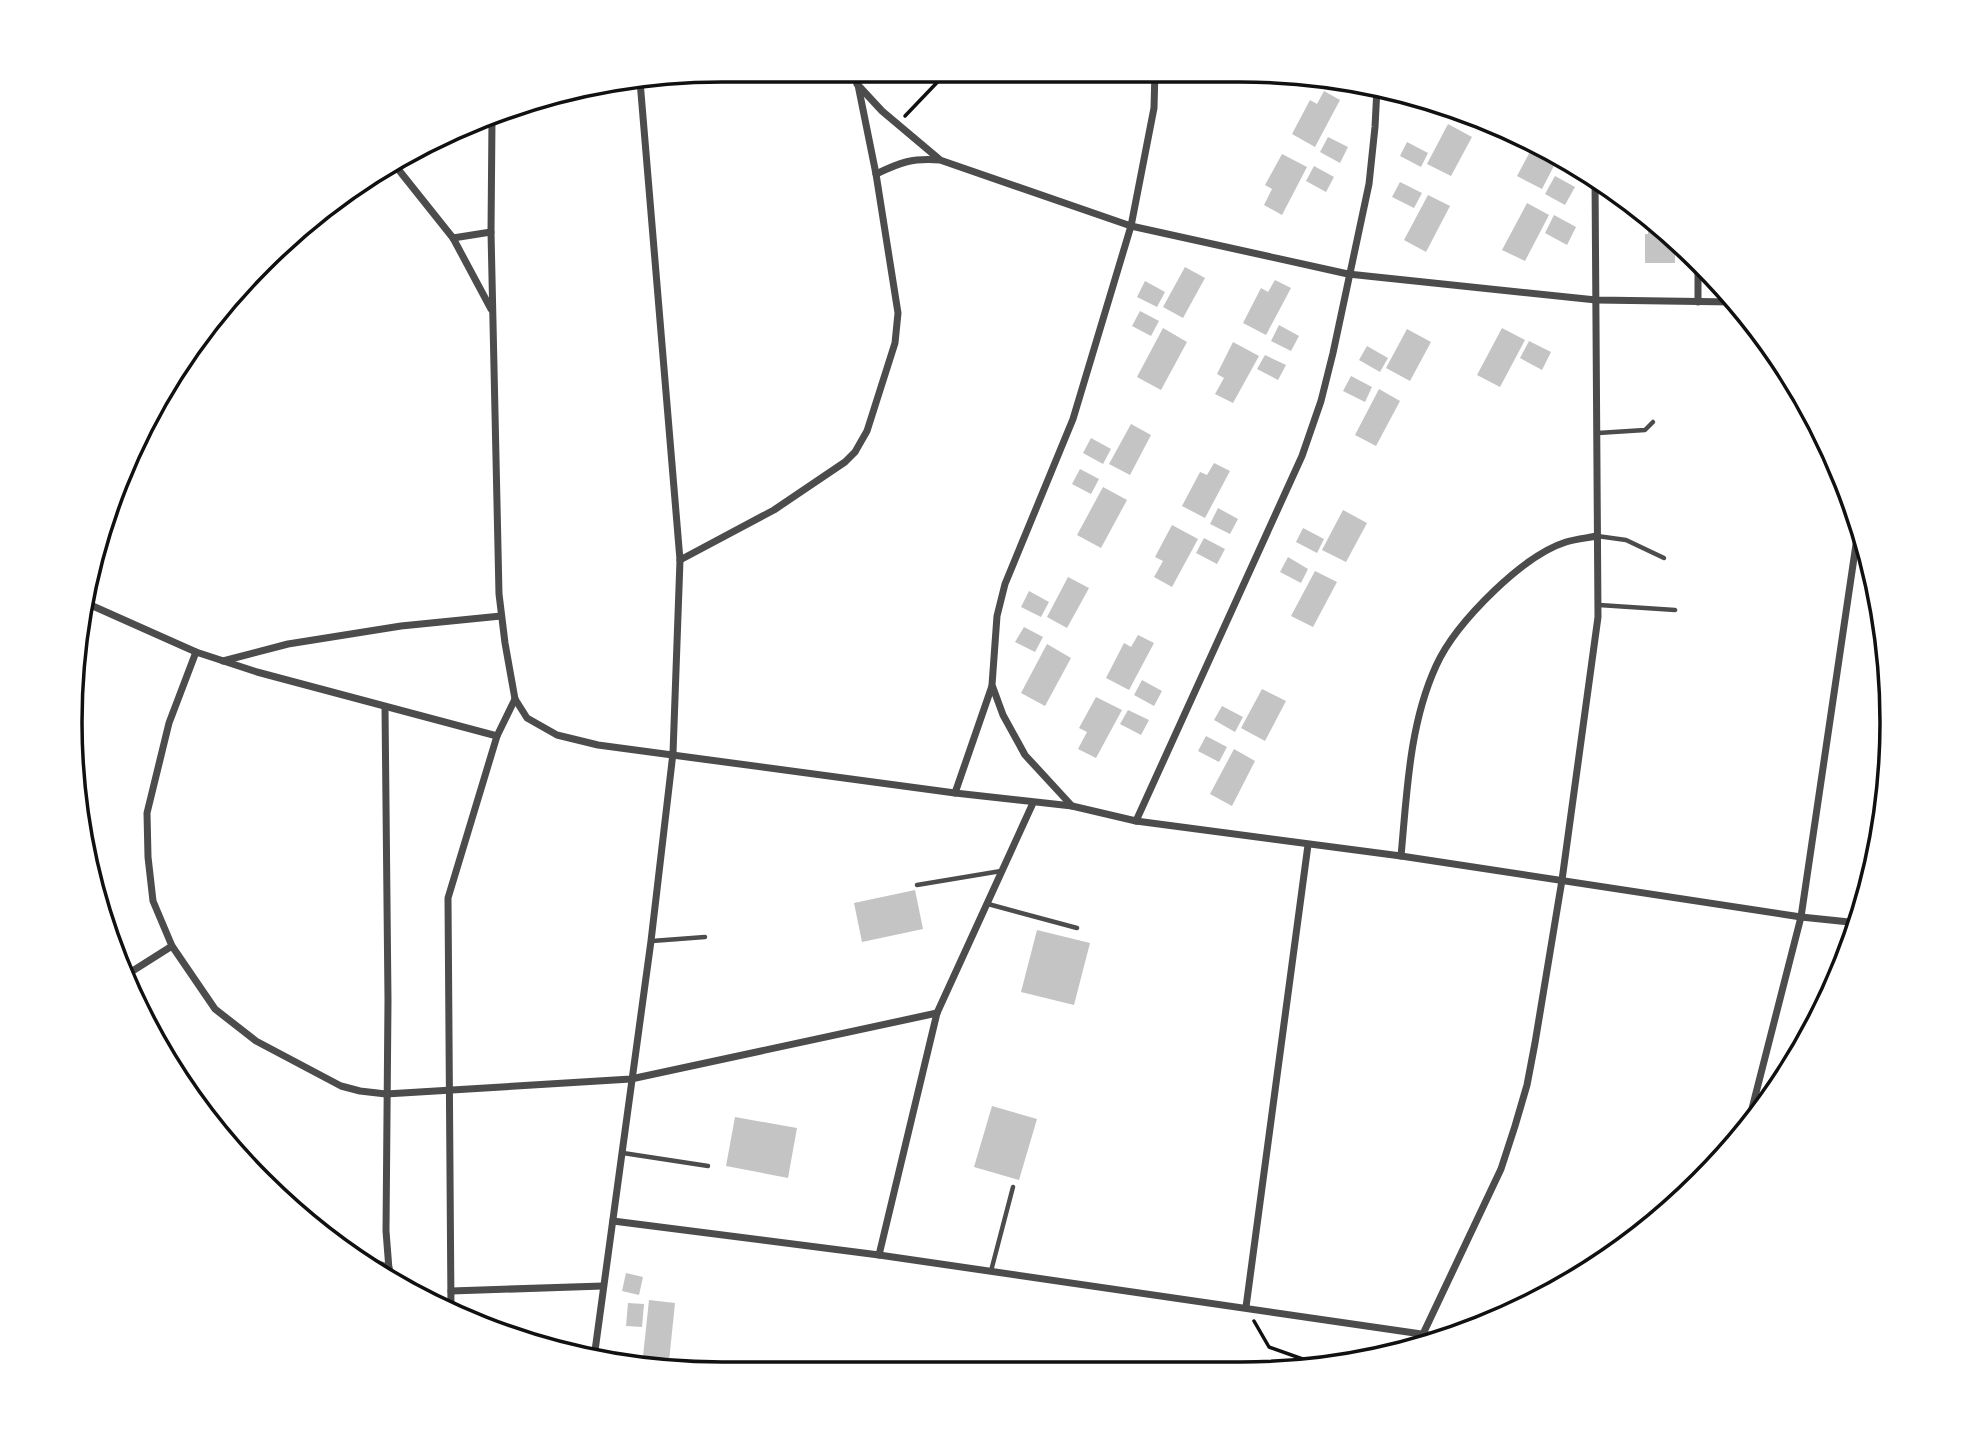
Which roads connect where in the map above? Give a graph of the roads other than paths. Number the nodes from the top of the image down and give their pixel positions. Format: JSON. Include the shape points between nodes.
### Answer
{"nodes":[{"id":1,"x":1155,"y":82,"type":"edge"},
{"id":2,"x":856,"y":84,"type":"joint"},
{"id":3,"x":641,"y":88,"type":"edge"},
{"id":4,"x":1377,"y":98,"type":"edge"},
{"id":5,"x":492,"y":125,"type":"edge"},
{"id":6,"x":940,"y":160,"type":"junction"},
{"id":7,"x":399,"y":170,"type":"edge"},
{"id":8,"x":877,"y":174,"type":"junction"},
{"id":9,"x":1595,"y":190,"type":"edge"},
{"id":10,"x":1131,"y":226,"type":"junction"},
{"id":11,"x":491,"y":232,"type":"junction"},
{"id":12,"x":453,"y":239,"type":"junction"},
{"id":13,"x":1348,"y":274,"type":"junction"},
{"id":14,"x":1698,"y":276,"type":"edge"},
{"id":15,"x":1596,"y":300,"type":"junction"},
{"id":16,"x":1698,"y":302,"type":"junction"},
{"id":17,"x":1723,"y":302,"type":"edge"},
{"id":18,"x":492,"y":311,"type":"junction"},
{"id":19,"x":1653,"y":422,"type":"dead end"},
{"id":20,"x":1597,"y":433,"type":"junction"},
{"id":21,"x":1597,"y":536,"type":"junction"},
{"id":22,"x":1856,"y":548,"type":"edge"},
{"id":23,"x":1664,"y":558,"type":"dead end"},
{"id":24,"x":680,"y":560,"type":"junction"},
{"id":25,"x":1598,"y":604,"type":"junction"},
{"id":26,"x":93,"y":606,"type":"edge"},
{"id":27,"x":1675,"y":610,"type":"dead end"},
{"id":28,"x":501,"y":616,"type":"junction"},
{"id":29,"x":197,"y":652,"type":"junction"},
{"id":30,"x":223,"y":661,"type":"junction"},
{"id":31,"x":992,"y":685,"type":"junction"},
{"id":32,"x":515,"y":699,"type":"junction"},
{"id":33,"x":386,"y":707,"type":"junction"},
{"id":34,"x":497,"y":736,"type":"junction"},
{"id":35,"x":673,"y":753,"type":"junction"},
{"id":36,"x":955,"y":793,"type":"junction"},
{"id":37,"x":1033,"y":803,"type":"junction"},
{"id":38,"x":1072,"y":806,"type":"junction"},
{"id":39,"x":1136,"y":821,"type":"junction"},
{"id":40,"x":1308,"y":845,"type":"junction"},
{"id":41,"x":1401,"y":856,"type":"junction"},
{"id":42,"x":1002,"y":871,"type":"junction"},
{"id":43,"x":1562,"y":880,"type":"junction"},
{"id":44,"x":917,"y":885,"type":"dead end"},
{"id":45,"x":987,"y":904,"type":"junction"},
{"id":46,"x":1801,"y":917,"type":"junction"},
{"id":47,"x":1848,"y":922,"type":"edge"},
{"id":48,"x":1077,"y":928,"type":"dead end"},
{"id":49,"x":705,"y":937,"type":"dead end"},
{"id":50,"x":651,"y":941,"type":"junction"},
{"id":51,"x":172,"y":946,"type":"junction"},
{"id":52,"x":133,"y":971,"type":"edge"},
{"id":53,"x":937,"y":1013,"type":"junction"},
{"id":54,"x":631,"y":1079,"type":"junction"},
{"id":55,"x":450,"y":1090,"type":"junction"},
{"id":56,"x":386,"y":1094,"type":"junction"},
{"id":57,"x":1755,"y":1102,"type":"edge"},
{"id":58,"x":623,"y":1153,"type":"junction"},
{"id":59,"x":708,"y":1166,"type":"dead end"},
{"id":60,"x":1013,"y":1187,"type":"dead end"},
{"id":61,"x":613,"y":1222,"type":"junction"},
{"id":62,"x":879,"y":1255,"type":"junction"},
{"id":63,"x":389,"y":1268,"type":"edge"},
{"id":64,"x":991,"y":1271,"type":"junction"},
{"id":65,"x":603,"y":1286,"type":"junction"},
{"id":66,"x":451,"y":1291,"type":"junction"},
{"id":67,"x":451,"y":1301,"type":"edge"},
{"id":68,"x":1246,"y":1307,"type":"junction"},
{"id":69,"x":1423,"y":1334,"type":"joint"},
{"id":70,"x":595,"y":1349,"type":"edge"}],
"edges":[{"from":1,"to":10,"type":"street","via":[[1154,108]]},
{"from":2,"to":6,"type":"street"},
{"from":2,"to":8,"type":"street"},
{"from":3,"to":24,"type":"street"},
{"from":4,"to":13,"type":"street","via":[[1369,184]]},
{"from":5,"to":11,"type":"street"},
{"from":6,"to":8,"type":"street","via":[[918,158]]},
{"from":6,"to":10,"type":"street"},
{"from":7,"to":12,"type":"street"},
{"from":8,"to":24,"type":"street","via":[[898,327],[862,442],[845,462],[774,510]]},
{"from":9,"to":15,"type":"street"},
{"from":10,"to":13,"type":"street"},
{"from":10,"to":31,"type":"street","via":[[1073,419],[1002,592]]},
{"from":11,"to":12,"type":"street"},
{"from":11,"to":18,"type":"street"},
{"from":12,"to":18,"type":"street"},
{"from":13,"to":15,"type":"street"},
{"from":13,"to":39,"type":"street","via":[[1321,401],[1302,456]]},
{"from":14,"to":16,"type":"street"},
{"from":15,"to":16,"type":"street"},
{"from":15,"to":20,"type":"street"},
{"from":16,"to":17,"type":"street"},
{"from":18,"to":28,"type":"street"},
{"from":19,"to":20,"type":"lane","via":[[1640,431]]},
{"from":20,"to":21,"type":"street"},
{"from":21,"to":23,"type":"lane","via":[[1626,540]]},
{"from":21,"to":25,"type":"street"},
{"from":21,"to":41,"type":"street","via":[[1564,543],[1536,557],[1507,579],[1456,632],[1436,666],[1420,716]]},
{"from":22,"to":46,"type":"street"},
{"from":24,"to":35,"type":"street"},
{"from":25,"to":27,"type":"lane"},
{"from":25,"to":43,"type":"street"},
{"from":26,"to":29,"type":"street"},
{"from":28,"to":30,"type":"street","via":[[301,642]]},
{"from":28,"to":32,"type":"street"},
{"from":29,"to":30,"type":"street"},
{"from":29,"to":51,"type":"street","via":[[169,723],[148,813],[153,901]]},
{"from":30,"to":33,"type":"street"},
{"from":31,"to":36,"type":"street"},
{"from":31,"to":38,"type":"street","via":[[1025,755]]},
{"from":32,"to":34,"type":"street"},
{"from":32,"to":35,"type":"street","via":[[527,718],[557,735],[598,745]]},
{"from":33,"to":34,"type":"street"},
{"from":33,"to":56,"type":"street"},
{"from":34,"to":55,"type":"street","via":[[448,898]]},
{"from":35,"to":36,"type":"street"},
{"from":35,"to":50,"type":"street"},
{"from":36,"to":37,"type":"street"},
{"from":37,"to":38,"type":"street"},
{"from":37,"to":42,"type":"street"},
{"from":38,"to":39,"type":"street"},
{"from":39,"to":40,"type":"street"},
{"from":40,"to":41,"type":"street"},
{"from":40,"to":68,"type":"street"},
{"from":41,"to":43,"type":"street"},
{"from":42,"to":44,"type":"lane"},
{"from":42,"to":45,"type":"street"},
{"from":43,"to":46,"type":"street"},
{"from":43,"to":69,"type":"street","via":[[1531,1064],[1515,1126],[1501,1169]]},
{"from":45,"to":48,"type":"lane"},
{"from":45,"to":53,"type":"street"},
{"from":46,"to":47,"type":"street"},
{"from":46,"to":57,"type":"street"},
{"from":49,"to":50,"type":"lane"},
{"from":50,"to":54,"type":"street"},
{"from":51,"to":52,"type":"street"},
{"from":51,"to":56,"type":"street","via":[[215,1009],[246,1034],[341,1086]]},
{"from":53,"to":54,"type":"street"},
{"from":53,"to":62,"type":"street"},
{"from":54,"to":55,"type":"street"},
{"from":54,"to":58,"type":"street"},
{"from":55,"to":56,"type":"street"},
{"from":55,"to":66,"type":"street"},
{"from":56,"to":63,"type":"street"},
{"from":58,"to":59,"type":"lane"},
{"from":58,"to":61,"type":"street"},
{"from":60,"to":64,"type":"lane"},
{"from":61,"to":62,"type":"street"},
{"from":61,"to":65,"type":"street"},
{"from":62,"to":64,"type":"street"},
{"from":64,"to":68,"type":"street"},
{"from":65,"to":66,"type":"street"},
{"from":65,"to":70,"type":"street"},
{"from":66,"to":67,"type":"street"},
{"from":68,"to":69,"type":"street"}]}
